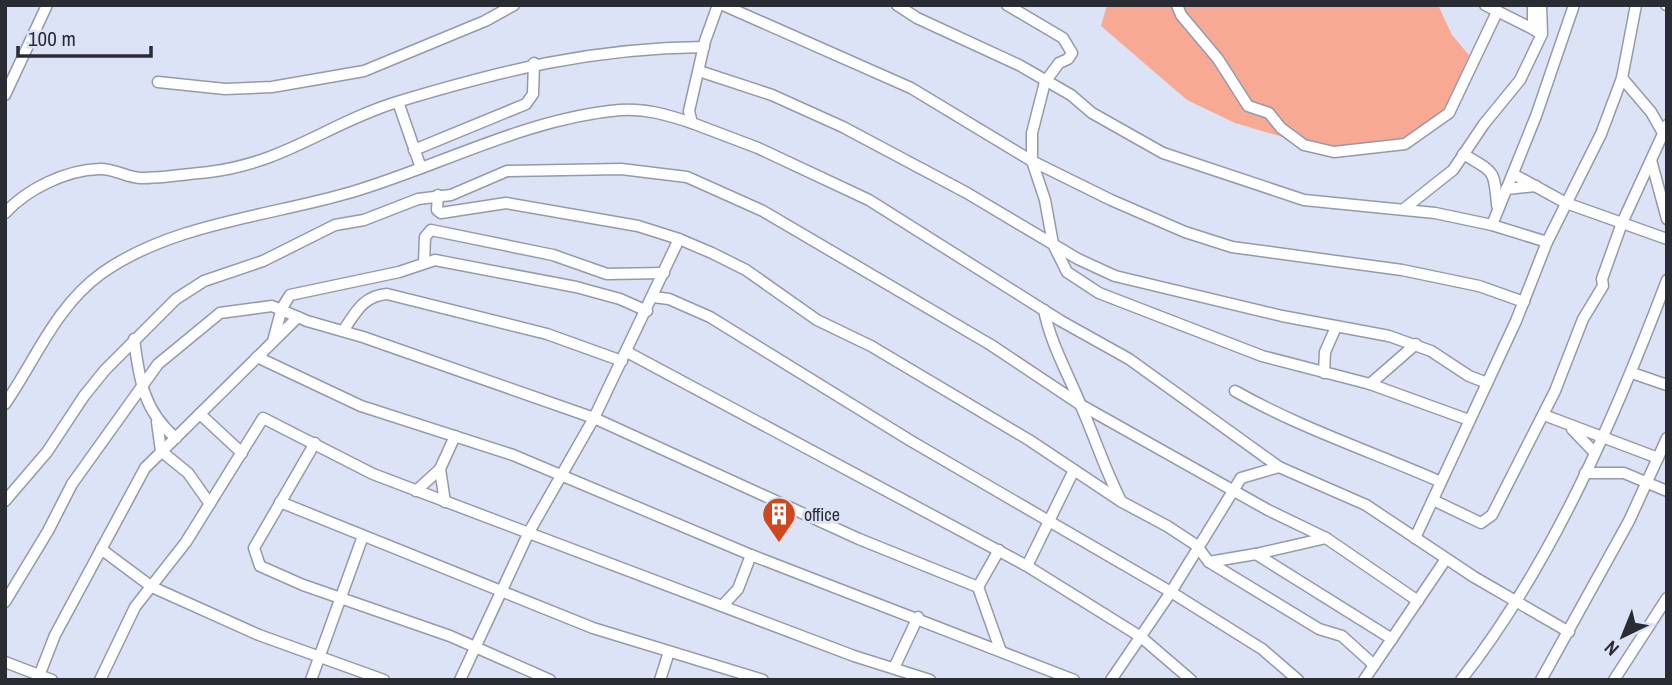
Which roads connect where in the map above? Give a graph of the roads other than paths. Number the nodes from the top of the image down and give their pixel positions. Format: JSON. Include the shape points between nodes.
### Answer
{"nodes":[{"id":1,"x":47,"y":5,"type":"edge"},
{"id":2,"x":514,"y":5,"type":"edge"},
{"id":3,"x":720,"y":5,"type":"edge"},
{"id":4,"x":897,"y":5,"type":"edge"},
{"id":5,"x":1007,"y":5,"type":"edge"},
{"id":6,"x":1177,"y":5,"type":"edge"},
{"id":7,"x":1485,"y":5,"type":"edge"},
{"id":8,"x":1532,"y":5,"type":"edge"},
{"id":9,"x":1541,"y":5,"type":"edge"},
{"id":10,"x":1574,"y":5,"type":"edge"},
{"id":11,"x":1636,"y":5,"type":"edge"},
{"id":12,"x":1497,"y":12,"type":"junction"},
{"id":13,"x":1538,"y":32,"type":"junction"},
{"id":14,"x":704,"y":47,"type":"junction"},
{"id":15,"x":534,"y":63,"type":"junction"},
{"id":16,"x":699,"y":71,"type":"junction"},
{"id":17,"x":1622,"y":78,"type":"junction"},
{"id":18,"x":158,"y":82,"type":"dead end"},
{"id":19,"x":1045,"y":82,"type":"junction"},
{"id":20,"x":5,"y":95,"type":"edge"},
{"id":21,"x":398,"y":102,"type":"junction"},
{"id":22,"x":692,"y":123,"type":"junction"},
{"id":23,"x":1665,"y":129,"type":"edge"},
{"id":24,"x":414,"y":150,"type":"junction"},
{"id":25,"x":1463,"y":154,"type":"junction"},
{"id":26,"x":1651,"y":160,"type":"junction"},
{"id":27,"x":1032,"y":161,"type":"junction"},
{"id":28,"x":421,"y":168,"type":"junction"},
{"id":29,"x":1513,"y":174,"type":"junction"},
{"id":30,"x":1536,"y":186,"type":"junction"},
{"id":31,"x":1506,"y":190,"type":"junction"},
{"id":32,"x":438,"y":195,"type":"junction"},
{"id":33,"x":1566,"y":203,"type":"junction"},
{"id":34,"x":1405,"y":208,"type":"junction"},
{"id":35,"x":1498,"y":209,"type":"junction"},
{"id":36,"x":5,"y":214,"type":"edge"},
{"id":37,"x":1667,"y":219,"type":"edge"},
{"id":38,"x":1622,"y":223,"type":"junction"},
{"id":39,"x":1492,"y":225,"type":"junction"},
{"id":40,"x":679,"y":239,"type":"junction"},
{"id":41,"x":1667,"y":239,"type":"edge"},
{"id":42,"x":1547,"y":242,"type":"junction"},
{"id":43,"x":1053,"y":244,"type":"junction"},
{"id":44,"x":424,"y":262,"type":"junction"},
{"id":45,"x":664,"y":273,"type":"junction"},
{"id":46,"x":1667,"y":280,"type":"edge"},
{"id":47,"x":653,"y":297,"type":"junction"},
{"id":48,"x":1524,"y":302,"type":"junction"},
{"id":49,"x":282,"y":308,"type":"junction"},
{"id":50,"x":1045,"y":310,"type":"junction"},
{"id":51,"x":647,"y":311,"type":"junction"},
{"id":52,"x":298,"y":317,"type":"junction"},
{"id":53,"x":1335,"y":327,"type":"junction"},
{"id":54,"x":343,"y":331,"type":"junction"},
{"id":55,"x":134,"y":339,"type":"junction"},
{"id":56,"x":274,"y":341,"type":"junction"},
{"id":57,"x":1416,"y":344,"type":"junction"},
{"id":58,"x":624,"y":356,"type":"junction"},
{"id":59,"x":257,"y":358,"type":"junction"},
{"id":60,"x":1324,"y":373,"type":"junction"},
{"id":61,"x":1632,"y":373,"type":"junction"},
{"id":62,"x":1487,"y":383,"type":"junction"},
{"id":63,"x":142,"y":384,"type":"junction"},
{"id":64,"x":1370,"y":384,"type":"junction"},
{"id":65,"x":1667,"y":385,"type":"edge"},
{"id":66,"x":1235,"y":391,"type":"dead end"},
{"id":67,"x":5,"y":404,"type":"edge"},
{"id":68,"x":1081,"y":405,"type":"junction"},
{"id":69,"x":200,"y":414,"type":"junction"},
{"id":70,"x":1544,"y":415,"type":"junction"},
{"id":71,"x":594,"y":418,"type":"junction"},
{"id":72,"x":1469,"y":421,"type":"junction"},
{"id":73,"x":156,"y":422,"type":"junction"},
{"id":74,"x":1568,"y":425,"type":"junction"},
{"id":75,"x":455,"y":436,"type":"junction"},
{"id":76,"x":1600,"y":437,"type":"junction"},
{"id":77,"x":176,"y":438,"type":"junction"},
{"id":78,"x":1667,"y":438,"type":"edge"},
{"id":79,"x":315,"y":443,"type":"junction"},
{"id":80,"x":161,"y":451,"type":"junction"},
{"id":81,"x":1593,"y":451,"type":"junction"},
{"id":82,"x":242,"y":453,"type":"junction"},
{"id":83,"x":1658,"y":458,"type":"junction"},
{"id":84,"x":1279,"y":467,"type":"junction"},
{"id":85,"x":440,"y":469,"type":"junction"},
{"id":86,"x":1073,"y":470,"type":"junction"},
{"id":87,"x":1585,"y":473,"type":"junction"},
{"id":88,"x":560,"y":476,"type":"junction"},
{"id":89,"x":1441,"y":482,"type":"junction"},
{"id":90,"x":1649,"y":482,"type":"junction"},
{"id":91,"x":1233,"y":489,"type":"junction"},
{"id":92,"x":416,"y":491,"type":"junction"},
{"id":93,"x":1667,"y":491,"type":"edge"},
{"id":94,"x":1433,"y":500,"type":"junction"},
{"id":95,"x":5,"y":501,"type":"edge"},
{"id":96,"x":280,"y":502,"type":"junction"},
{"id":97,"x":445,"y":502,"type":"junction"},
{"id":98,"x":1122,"y":502,"type":"junction"},
{"id":99,"x":210,"y":504,"type":"junction"},
{"id":100,"x":1050,"y":523,"type":"junction"},
{"id":101,"x":529,"y":533,"type":"junction"},
{"id":102,"x":363,"y":536,"type":"junction"},
{"id":103,"x":1326,"y":538,"type":"junction"},
{"id":104,"x":1415,"y":538,"type":"junction"},
{"id":105,"x":101,"y":549,"type":"junction"},
{"id":106,"x":1199,"y":549,"type":"junction"},
{"id":107,"x":999,"y":550,"type":"junction"},
{"id":108,"x":1256,"y":554,"type":"junction"},
{"id":109,"x":751,"y":555,"type":"junction"},
{"id":110,"x":1446,"y":559,"type":"junction"},
{"id":111,"x":1209,"y":562,"type":"junction"},
{"id":112,"x":1027,"y":566,"type":"junction"},
{"id":113,"x":152,"y":587,"type":"junction"},
{"id":114,"x":978,"y":587,"type":"junction"},
{"id":115,"x":501,"y":589,"type":"junction"},
{"id":116,"x":1171,"y":592,"type":"junction"},
{"id":117,"x":341,"y":598,"type":"junction"},
{"id":118,"x":1667,"y":598,"type":"edge"},
{"id":119,"x":1418,"y":601,"type":"junction"},
{"id":120,"x":5,"y":602,"type":"edge"},
{"id":121,"x":1517,"y":602,"type":"junction"},
{"id":122,"x":724,"y":604,"type":"junction"},
{"id":123,"x":918,"y":618,"type":"junction"},
{"id":124,"x":1569,"y":632,"type":"junction"},
{"id":125,"x":1141,"y":637,"type":"junction"},
{"id":126,"x":1392,"y":639,"type":"junction"},
{"id":127,"x":474,"y":645,"type":"junction"},
{"id":128,"x":1000,"y":649,"type":"junction"},
{"id":129,"x":669,"y":652,"type":"junction"},
{"id":130,"x":319,"y":656,"type":"junction"},
{"id":131,"x":5,"y":662,"type":"edge"},
{"id":132,"x":1374,"y":665,"type":"junction"},
{"id":133,"x":894,"y":668,"type":"junction"},
{"id":134,"x":38,"y":676,"type":"junction"},
{"id":135,"x":52,"y":680,"type":"edge"},
{"id":136,"x":100,"y":680,"type":"edge"},
{"id":137,"x":311,"y":680,"type":"edge"},
{"id":138,"x":384,"y":680,"type":"edge"},
{"id":139,"x":460,"y":680,"type":"edge"},
{"id":140,"x":550,"y":680,"type":"edge"},
{"id":141,"x":660,"y":680,"type":"edge"},
{"id":142,"x":763,"y":680,"type":"edge"},
{"id":143,"x":930,"y":680,"type":"edge"},
{"id":144,"x":1074,"y":680,"type":"edge"},
{"id":145,"x":1111,"y":680,"type":"edge"},
{"id":146,"x":1191,"y":680,"type":"edge"},
{"id":147,"x":1298,"y":680,"type":"edge"},
{"id":148,"x":1364,"y":680,"type":"edge"},
{"id":149,"x":1461,"y":680,"type":"edge"},
{"id":150,"x":1541,"y":680,"type":"edge"},
{"id":151,"x":1615,"y":680,"type":"edge"}],
"edges":[{"from":1,"to":20,"type":"street"},
{"from":2,"to":18,"type":"street","via":[[364,72],[272,87],[225,89]]},
{"from":3,"to":14,"type":"street"},
{"from":3,"to":27,"type":"street","via":[[911,88]]},
{"from":4,"to":19,"type":"street"},
{"from":5,"to":19,"type":"street","via":[[1070,46],[1070,56]]},
{"from":6,"to":12,"type":"street","via":[[1246,103],[1269,113],[1280,128],[1304,145],[1334,152],[1405,144],[1449,113]]},
{"from":7,"to":12,"type":"street"},
{"from":8,"to":13,"type":"street"},
{"from":9,"to":13,"type":"street"},
{"from":10,"to":29,"type":"street"},
{"from":11,"to":17,"type":"street"},
{"from":12,"to":13,"type":"street"},
{"from":13,"to":25,"type":"street","via":[[1520,80]]},
{"from":14,"to":15,"type":"street","via":[[629,49]]},
{"from":14,"to":16,"type":"street"},
{"from":15,"to":21,"type":"street"},
{"from":15,"to":24,"type":"street","via":[[533,94],[526,104]]},
{"from":16,"to":22,"type":"street","via":[[690,111]]},
{"from":16,"to":43,"type":"street","via":[[772,95],[843,127]]},
{"from":17,"to":23,"type":"street"},
{"from":17,"to":33,"type":"street","via":[[1601,134]]},
{"from":19,"to":27,"type":"street","via":[[1032,133]]},
{"from":19,"to":34,"type":"street","via":[[1163,153],[1304,200]]},
{"from":21,"to":24,"type":"street"},
{"from":21,"to":36,"type":"street","via":[[283,154],[249,164],[146,177],[100,169],[62,176]]},
{"from":22,"to":28,"type":"street","via":[[659,113],[619,110],[544,125]]},
{"from":22,"to":50,"type":"street","via":[[854,191]]},
{"from":23,"to":26,"type":"street"},
{"from":24,"to":28,"type":"street"},
{"from":25,"to":34,"type":"street","via":[[1442,181]]},
{"from":25,"to":35,"type":"street","via":[[1495,178]]},
{"from":26,"to":37,"type":"street"},
{"from":26,"to":38,"type":"street"},
{"from":27,"to":43,"type":"street"},
{"from":27,"to":48,"type":"street","via":[[1143,215],[1227,246],[1402,270],[1479,286]]},
{"from":28,"to":67,"type":"street","via":[[352,192],[198,232],[120,262],[84,288],[56,320]]},
{"from":29,"to":30,"type":"street"},
{"from":29,"to":31,"type":"street"},
{"from":30,"to":31,"type":"street"},
{"from":30,"to":33,"type":"street"},
{"from":31,"to":35,"type":"street"},
{"from":32,"to":40,"type":"street","via":[[441,213],[506,203],[638,226]]},
{"from":32,"to":55,"type":"street","via":[[338,225],[263,261],[204,281]]},
{"from":32,"to":68,"type":"street","via":[[451,195],[513,170],[621,169],[687,177],[763,211],[873,274]]},
{"from":33,"to":38,"type":"street"},
{"from":33,"to":42,"type":"street"},
{"from":34,"to":39,"type":"street"},
{"from":35,"to":39,"type":"street"},
{"from":38,"to":41,"type":"street"},
{"from":38,"to":70,"type":"street","via":[[1603,286],[1583,319]]},
{"from":39,"to":42,"type":"street"},
{"from":40,"to":45,"type":"street"},
{"from":40,"to":86,"type":"street","via":[[746,270],[817,320],[871,346]]},
{"from":42,"to":48,"type":"street"},
{"from":43,"to":53,"type":"street","via":[[1119,278]]},
{"from":43,"to":60,"type":"street","via":[[1067,272],[1099,293],[1262,356]]},
{"from":44,"to":45,"type":"street","via":[[425,237],[431,230],[553,255],[607,274]]},
{"from":44,"to":49,"type":"street","via":[[397,273],[292,294]]},
{"from":44,"to":51,"type":"street","via":[[452,262],[576,287]]},
{"from":45,"to":47,"type":"street"},
{"from":46,"to":61,"type":"street"},
{"from":47,"to":51,"type":"street"},
{"from":47,"to":100,"type":"street","via":[[710,317]]},
{"from":48,"to":62,"type":"street"},
{"from":49,"to":52,"type":"street"},
{"from":49,"to":56,"type":"street"},
{"from":49,"to":63,"type":"street","via":[[220,313],[168,354]]},
{"from":50,"to":68,"type":"street","via":[[1051,340]]},
{"from":50,"to":84,"type":"street","via":[[1129,359]]},
{"from":51,"to":58,"type":"street"},
{"from":52,"to":54,"type":"street"},
{"from":52,"to":56,"type":"street"},
{"from":53,"to":57,"type":"street"},
{"from":53,"to":60,"type":"street","via":[[1325,352]]},
{"from":54,"to":58,"type":"street","via":[[370,296],[395,295]]},
{"from":54,"to":71,"type":"street"},
{"from":55,"to":63,"type":"street"},
{"from":55,"to":95,"type":"street","via":[[84,396],[47,452]]},
{"from":56,"to":59,"type":"street"},
{"from":57,"to":62,"type":"street"},
{"from":57,"to":64,"type":"street"},
{"from":58,"to":71,"type":"street"},
{"from":58,"to":107,"type":"street"},
{"from":59,"to":69,"type":"street"},
{"from":59,"to":75,"type":"street","via":[[361,406]]},
{"from":60,"to":64,"type":"street"},
{"from":61,"to":65,"type":"street"},
{"from":61,"to":76,"type":"street"},
{"from":62,"to":72,"type":"street"},
{"from":63,"to":73,"type":"street"},
{"from":63,"to":120,"type":"street","via":[[72,484]]},
{"from":64,"to":72,"type":"street"},
{"from":66,"to":89,"type":"street","via":[[1278,415]]},
{"from":68,"to":91,"type":"street"},
{"from":68,"to":98,"type":"street","via":[[1098,455]]},
{"from":69,"to":77,"type":"street"},
{"from":69,"to":82,"type":"street"},
{"from":70,"to":74,"type":"street"},
{"from":70,"to":94,"type":"street","via":[[1488,521],[1481,523]]},
{"from":71,"to":88,"type":"street"},
{"from":71,"to":114,"type":"street","via":[[859,539]]},
{"from":72,"to":89,"type":"street"},
{"from":73,"to":77,"type":"street"},
{"from":73,"to":80,"type":"street"},
{"from":74,"to":76,"type":"street"},
{"from":74,"to":81,"type":"street"},
{"from":75,"to":85,"type":"street"},
{"from":75,"to":88,"type":"street"},
{"from":76,"to":81,"type":"street"},
{"from":76,"to":83,"type":"street"},
{"from":77,"to":80,"type":"street"},
{"from":78,"to":83,"type":"street"},
{"from":79,"to":82,"type":"street","via":[[263,418]]},
{"from":79,"to":92,"type":"street","via":[[361,469]]},
{"from":79,"to":96,"type":"street"},
{"from":80,"to":99,"type":"street","via":[[188,473]]},
{"from":80,"to":105,"type":"street","via":[[137,481]]},
{"from":81,"to":87,"type":"street"},
{"from":82,"to":99,"type":"street"},
{"from":83,"to":90,"type":"street"},
{"from":84,"to":91,"type":"street","via":[[1247,474]]},
{"from":84,"to":104,"type":"street","via":[[1366,505]]},
{"from":85,"to":92,"type":"street"},
{"from":85,"to":97,"type":"street"},
{"from":86,"to":98,"type":"street"},
{"from":86,"to":100,"type":"street"},
{"from":87,"to":90,"type":"street","via":[[1621,472]]},
{"from":87,"to":121,"type":"street"},
{"from":88,"to":101,"type":"street"},
{"from":88,"to":109,"type":"street"},
{"from":89,"to":94,"type":"street"},
{"from":90,"to":93,"type":"street"},
{"from":90,"to":124,"type":"street"},
{"from":91,"to":103,"type":"street"},
{"from":91,"to":106,"type":"street"},
{"from":92,"to":97,"type":"street"},
{"from":94,"to":104,"type":"street"},
{"from":96,"to":102,"type":"street"},
{"from":96,"to":117,"type":"street","via":[[254,548],[257,562],[264,569]]},
{"from":97,"to":101,"type":"street"},
{"from":98,"to":106,"type":"street"},
{"from":99,"to":113,"type":"street"},
{"from":100,"to":112,"type":"street"},
{"from":100,"to":116,"type":"street"},
{"from":101,"to":115,"type":"street"},
{"from":101,"to":122,"type":"street"},
{"from":102,"to":115,"type":"street"},
{"from":102,"to":117,"type":"street"},
{"from":103,"to":108,"type":"street"},
{"from":103,"to":119,"type":"street"},
{"from":104,"to":110,"type":"street"},
{"from":105,"to":113,"type":"street"},
{"from":105,"to":134,"type":"street"},
{"from":106,"to":111,"type":"street"},
{"from":106,"to":116,"type":"street"},
{"from":107,"to":112,"type":"street"},
{"from":107,"to":114,"type":"street"},
{"from":108,"to":111,"type":"street"},
{"from":108,"to":126,"type":"street"},
{"from":109,"to":122,"type":"street","via":[[738,589]]},
{"from":109,"to":123,"type":"street"},
{"from":110,"to":119,"type":"street"},
{"from":110,"to":121,"type":"street"},
{"from":111,"to":132,"type":"street","via":[[1319,628],[1342,636]]},
{"from":112,"to":125,"type":"street"},
{"from":113,"to":130,"type":"street"},
{"from":113,"to":136,"type":"street","via":[[135,607]]},
{"from":114,"to":128,"type":"street"},
{"from":115,"to":127,"type":"street"},
{"from":115,"to":129,"type":"street","via":[[593,628]]},
{"from":116,"to":125,"type":"street"},
{"from":116,"to":147,"type":"street","via":[[1252,643]]},
{"from":117,"to":127,"type":"street"},
{"from":117,"to":130,"type":"street"},
{"from":118,"to":151,"type":"street"},
{"from":119,"to":126,"type":"street"},
{"from":121,"to":124,"type":"street"},
{"from":121,"to":149,"type":"street"},
{"from":122,"to":133,"type":"street"},
{"from":123,"to":128,"type":"street"},
{"from":123,"to":133,"type":"street"},
{"from":124,"to":150,"type":"street"},
{"from":125,"to":145,"type":"street"},
{"from":125,"to":146,"type":"street"},
{"from":126,"to":132,"type":"street"},
{"from":127,"to":139,"type":"street"},
{"from":127,"to":140,"type":"street"},
{"from":128,"to":144,"type":"street"},
{"from":129,"to":141,"type":"street"},
{"from":129,"to":142,"type":"street"},
{"from":130,"to":137,"type":"street"},
{"from":130,"to":138,"type":"street"},
{"from":131,"to":134,"type":"street"},
{"from":132,"to":148,"type":"street"},
{"from":133,"to":143,"type":"street"},
{"from":134,"to":135,"type":"street"}]}
